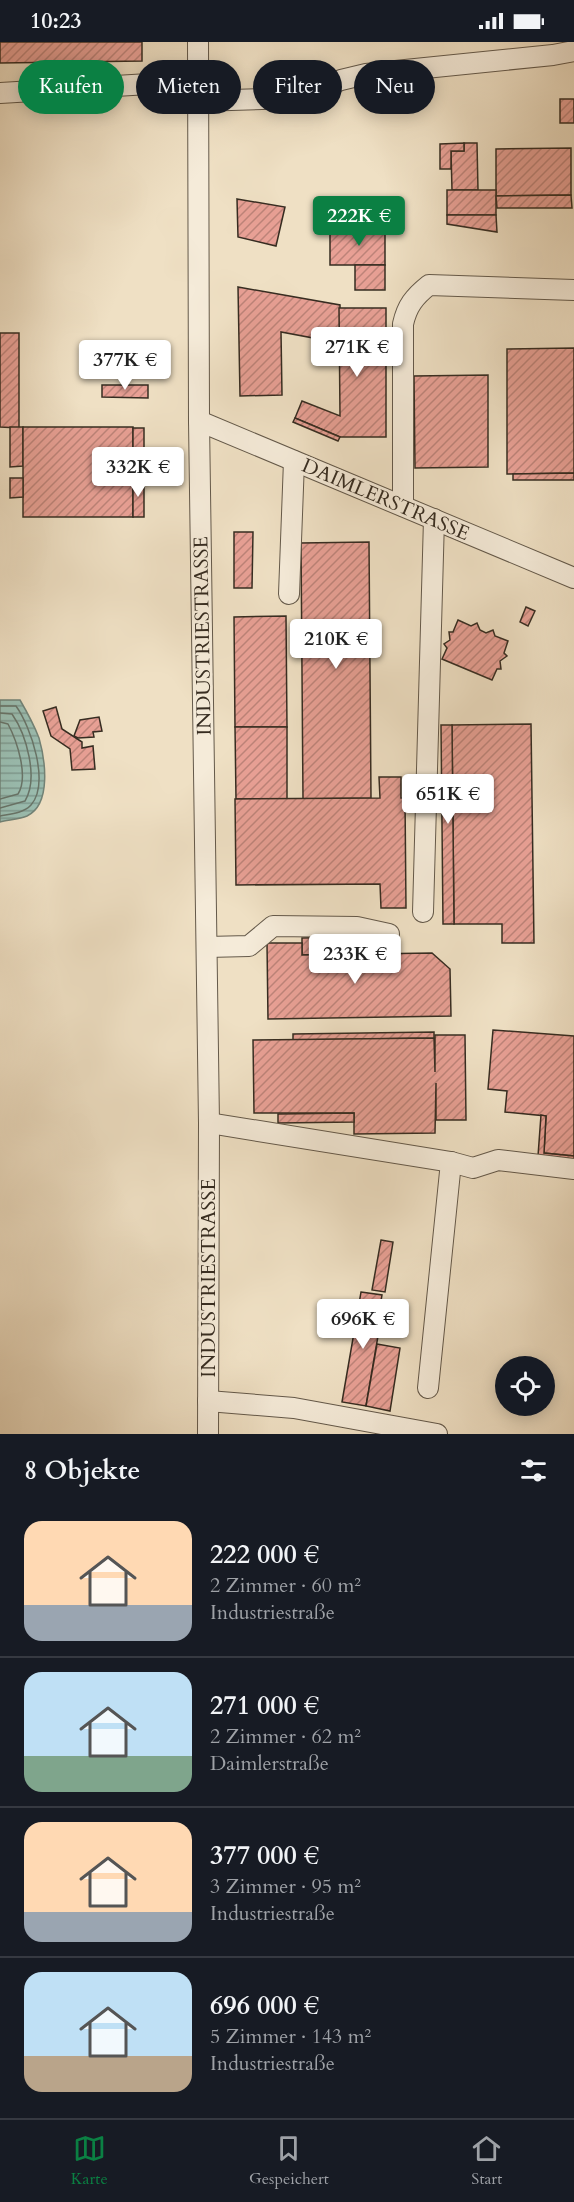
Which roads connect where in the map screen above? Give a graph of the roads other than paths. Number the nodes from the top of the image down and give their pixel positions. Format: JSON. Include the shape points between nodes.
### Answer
{"nodes":[{"id":1,"x":198,"y":42,"type":"edge"},
{"id":2,"x":574,"y":51,"type":"edge"},
{"id":3,"x":198,"y":60,"type":"edge"},
{"id":4,"x":136,"y":85,"type":"edge"},
{"id":5,"x":0,"y":93,"type":"edge"},
{"id":6,"x":241,"y":100,"type":"edge"},
{"id":7,"x":198,"y":114,"type":"edge"},
{"id":8,"x":574,"y":290,"type":"edge"},
{"id":9,"x":199,"y":421,"type":"junction"},
{"id":10,"x":294,"y":461,"type":"junction"},
{"id":11,"x":403,"y":506,"type":"junction"},
{"id":12,"x":434,"y":519,"type":"junction"},
{"id":13,"x":574,"y":578,"type":"edge"},
{"id":14,"x":289,"y":594,"type":"dead end"},
{"id":15,"x":423,"y":912,"type":"dead end"},
{"id":16,"x":389,"y":934,"type":"dead end"},
{"id":17,"x":207,"y":947,"type":"junction"},
{"id":18,"x":209,"y":1123,"type":"junction"},
{"id":19,"x":451,"y":1162,"type":"junction"},
{"id":20,"x":574,"y":1169,"type":"edge"},
{"id":21,"x":428,"y":1388,"type":"dead end"},
{"id":22,"x":208,"y":1401,"type":"junction"},
{"id":23,"x":208,"y":1434,"type":"edge"},
{"id":24,"x":437,"y":1434,"type":"edge"}],
"edges":[{"from":1,"to":3,"type":"street","name":"INDUSTRIESTRASSE"},
{"from":2,"to":6,"type":"street","via":[[366,74],[295,98]]},
{"from":4,"to":5,"type":"street"},
{"from":7,"to":9,"type":"street","name":"INDUSTRIESTRASSE"},
{"from":8,"to":11,"type":"street","via":[[429,285],[411,300],[403,324]]},
{"from":9,"to":10,"type":"street","name":"DAIMLERSTRASSE"},
{"from":9,"to":17,"type":"street","name":"INDUSTRIESTRASSE"},
{"from":10,"to":11,"type":"street","name":"DAIMLERSTRASSE"},
{"from":10,"to":14,"type":"street"},
{"from":11,"to":12,"type":"street","name":"DAIMLERSTRASSE"},
{"from":12,"to":13,"type":"street","name":"DAIMLERSTRASSE"},
{"from":12,"to":15,"type":"street"},
{"from":16,"to":17,"type":"street","via":[[357,927],[273,926],[249,946]]},
{"from":17,"to":18,"type":"street","name":"INDUSTRIESTRASSE"},
{"from":18,"to":19,"type":"street"},
{"from":18,"to":22,"type":"street","name":"INDUSTRIESTRASSE"},
{"from":19,"to":20,"type":"street","via":[[473,1168],[498,1160]]},
{"from":19,"to":21,"type":"street"},
{"from":22,"to":23,"type":"street","name":"INDUSTRIESTRASSE"},
{"from":22,"to":24,"type":"street","via":[[294,1408]]}]}
